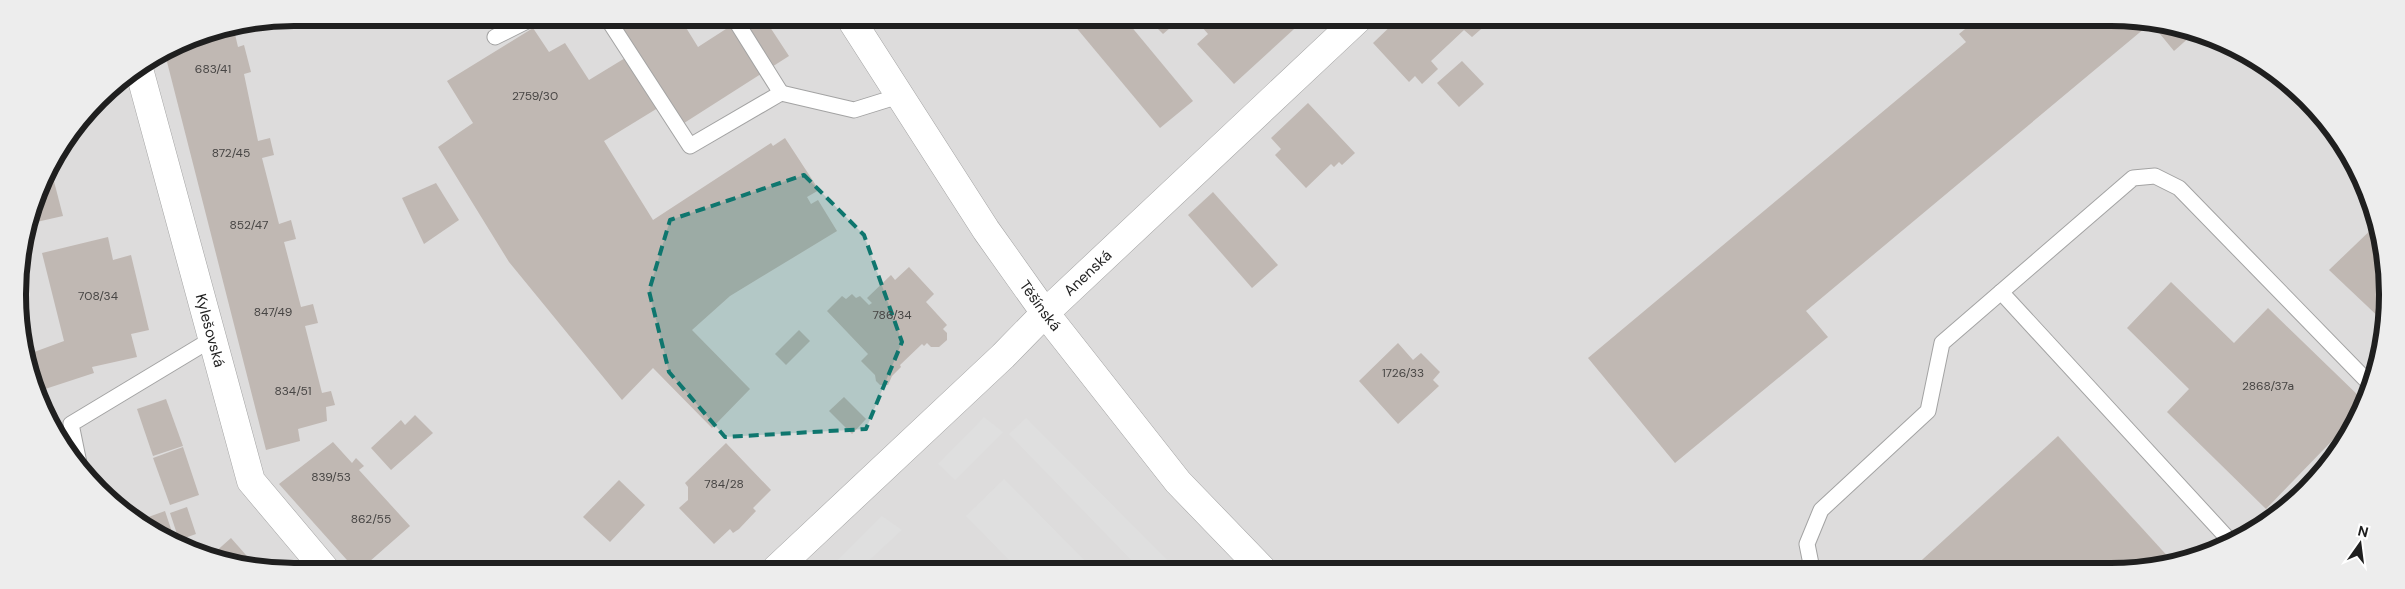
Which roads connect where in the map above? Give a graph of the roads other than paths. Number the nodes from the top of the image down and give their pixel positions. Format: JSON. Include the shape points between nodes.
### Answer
{"nodes":[{"id":1,"x":517,"y":26,"type":"edge"},
{"id":2,"x":612,"y":26,"type":"edge"},
{"id":3,"x":739,"y":26,"type":"edge"},
{"id":4,"x":855,"y":26,"type":"edge"},
{"id":5,"x":1351,"y":26,"type":"edge"},
{"id":6,"x":495,"y":37,"type":"dead end"},
{"id":7,"x":140,"y":75,"type":"edge"},
{"id":8,"x":781,"y":93,"type":"junction"},
{"id":9,"x":899,"y":96,"type":"junction"},
{"id":10,"x":2002,"y":292,"type":"junction"},
{"id":11,"x":1045,"y":313,"type":"junction"},
{"id":12,"x":212,"y":339,"type":"junction"},
{"id":13,"x":2365,"y":379,"type":"edge"},
{"id":14,"x":64,"y":426,"type":"edge"},
{"id":15,"x":71,"y":443,"type":"edge"},
{"id":16,"x":2226,"y":536,"type":"edge"},
{"id":17,"x":320,"y":563,"type":"edge"},
{"id":18,"x":782,"y":563,"type":"edge"},
{"id":19,"x":1256,"y":563,"type":"edge"},
{"id":20,"x":1811,"y":563,"type":"edge"}],
"edges":[{"from":1,"to":6,"type":"lane"},
{"from":2,"to":8,"type":"lane","via":[[690,146]]},
{"from":3,"to":8,"type":"lane"},
{"from":4,"to":9,"type":"street","name":"Těšínská"},
{"from":5,"to":11,"type":"street","name":"Anenská"},
{"from":7,"to":12,"type":"street","name":"Kylešovská"},
{"from":8,"to":9,"type":"lane","via":[[854,110]]},
{"from":9,"to":11,"type":"street","name":"Těšínská","via":[[986,230]]},
{"from":10,"to":13,"type":"lane","via":[[2133,178],[2155,176],[2179,188]]},
{"from":10,"to":16,"type":"lane"},
{"from":10,"to":20,"type":"lane","via":[[1942,343],[1928,411],[1821,510],[1807,544]]},
{"from":11,"to":18,"type":"street","name":"Anenská"},
{"from":11,"to":19,"type":"street","name":"Těšínská","via":[[1178,482]]},
{"from":12,"to":14,"type":"lane"},
{"from":12,"to":17,"type":"street","name":"Kylešovská","via":[[251,481]]},
{"from":14,"to":15,"type":"lane"}]}
